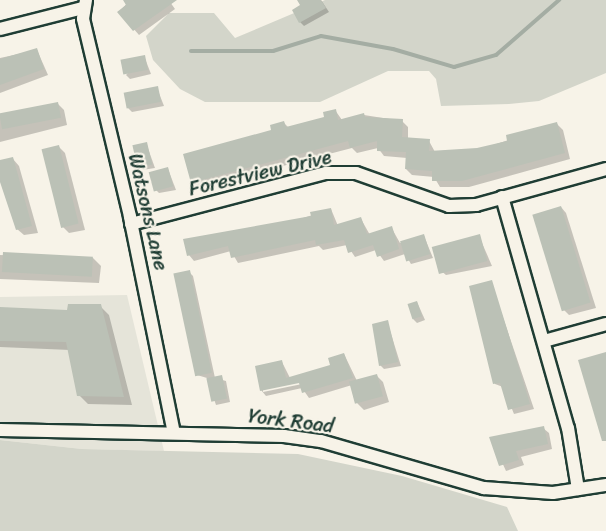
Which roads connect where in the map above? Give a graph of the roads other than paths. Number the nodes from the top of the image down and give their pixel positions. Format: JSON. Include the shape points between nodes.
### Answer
{"nodes":[{"id":1,"x":85,"y":4,"type":"edge"},
{"id":2,"x":0,"y":29,"type":"edge"},
{"id":3,"x":606,"y":169,"type":"edge"},
{"id":4,"x":502,"y":197,"type":"junction"},
{"id":5,"x":131,"y":224,"type":"junction"},
{"id":6,"x":606,"y":324,"type":"edge"},
{"id":7,"x":544,"y":341,"type":"junction"},
{"id":8,"x":0,"y":430,"type":"edge"},
{"id":9,"x":174,"y":433,"type":"junction"},
{"id":10,"x":606,"y":485,"type":"edge"},
{"id":11,"x":578,"y":489,"type":"junction"}],
"edges":[{"from":1,"to":2,"type":"street"},
{"from":1,"to":5,"type":"street","name":"Watsons Lane"},
{"from":3,"to":4,"type":"street","name":"Forestview Drive"},
{"from":4,"to":5,"type":"street","name":"Forestview Drive","via":[[476,205],[449,206],[356,173],[326,173]]},
{"from":4,"to":7,"type":"street"},
{"from":5,"to":9,"type":"street","name":"Watsons Lane"},
{"from":6,"to":7,"type":"street"},
{"from":7,"to":11,"type":"street","via":[[568,428]]},
{"from":8,"to":9,"type":"street","name":"York Road"},
{"from":9,"to":11,"type":"street","name":"York Road","via":[[321,441],[484,488],[530,493]]},
{"from":10,"to":11,"type":"street","name":"York Road"}]}
